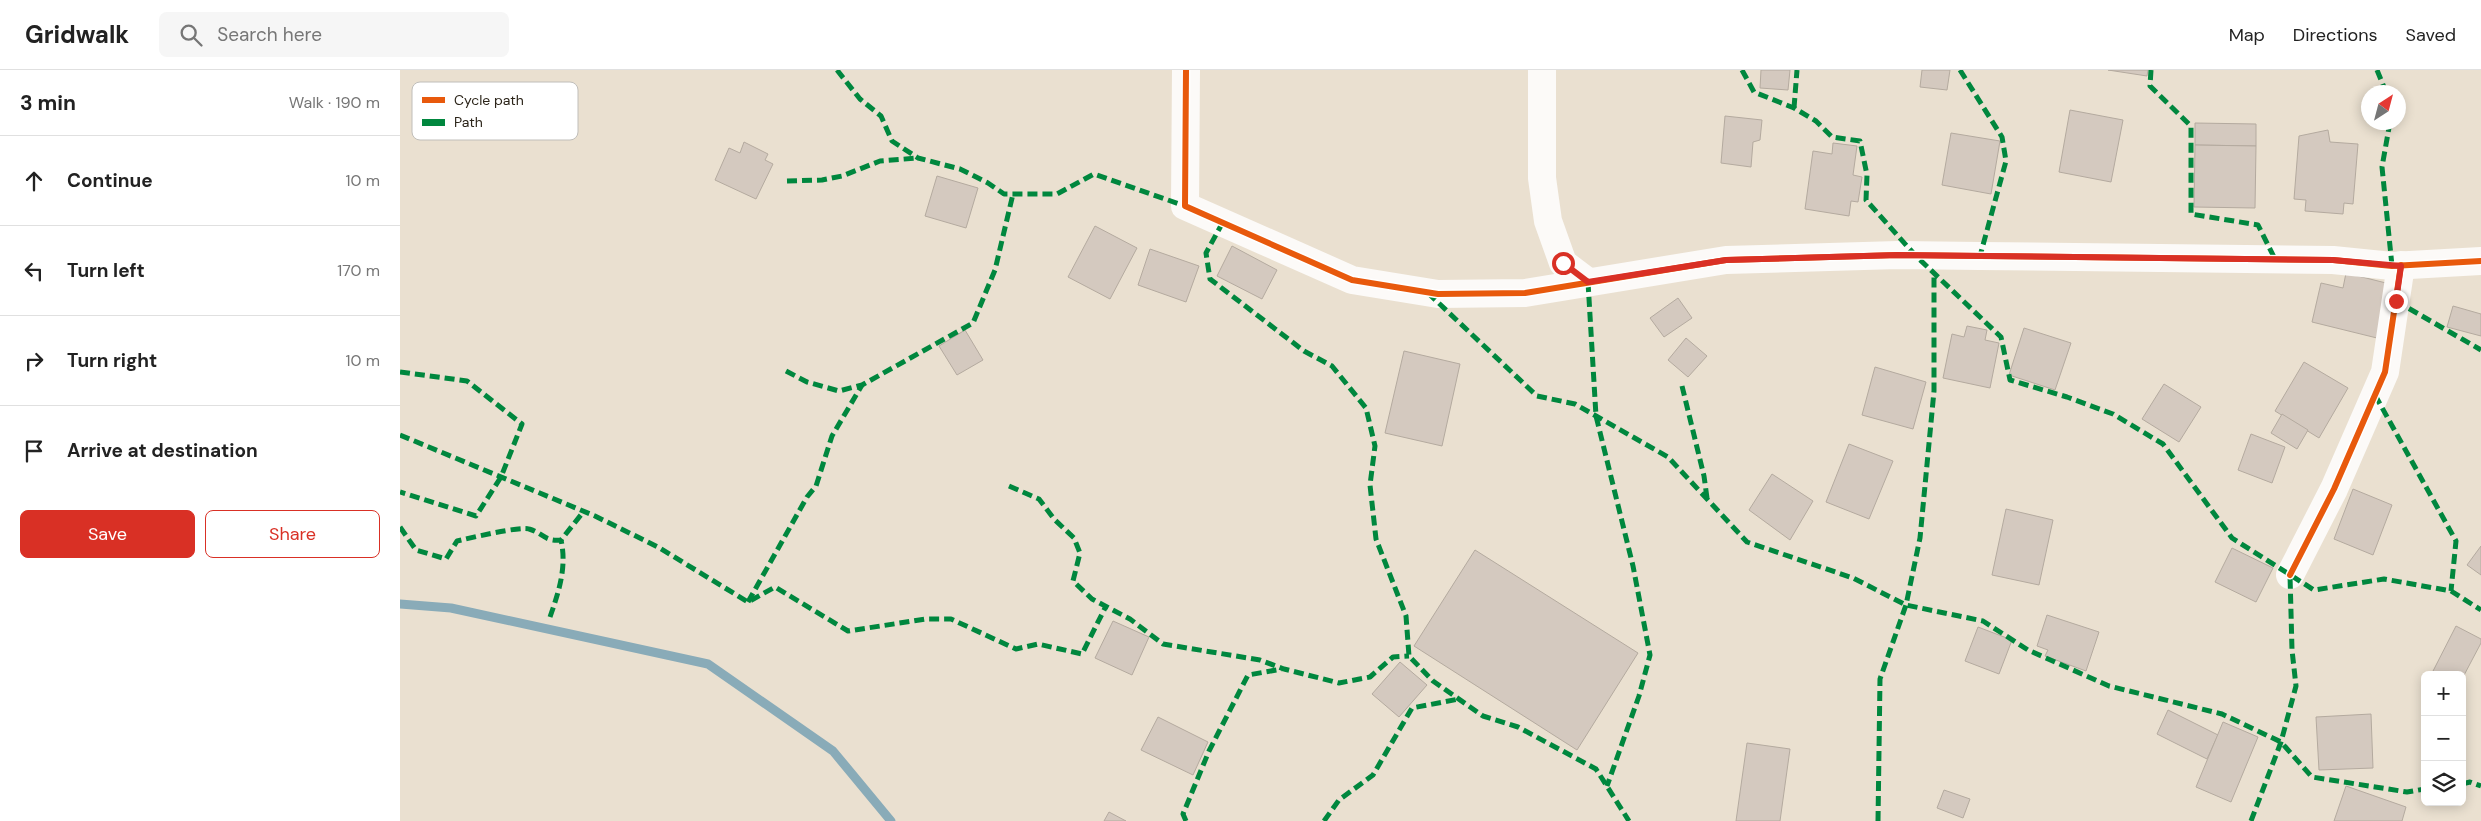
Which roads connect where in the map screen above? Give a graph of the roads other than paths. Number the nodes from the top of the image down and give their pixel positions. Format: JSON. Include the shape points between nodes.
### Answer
{"nodes":[{"id":1,"x":1186,"y":70,"type":"edge"},
{"id":2,"x":1542,"y":70,"type":"edge"},
{"id":3,"x":2481,"y":261,"type":"edge"},
{"id":4,"x":2401,"y":266,"type":"junction"},
{"id":5,"x":1588,"y":282,"type":"junction"},
{"id":6,"x":2290,"y":575,"type":"dead end"}],
"edges":[{"from":1,"to":5,"type":"street","via":[[1185,206],[1352,280],[1438,294],[1525,293]]},
{"from":2,"to":5,"type":"street","via":[[1542,178],[1548,221],[1563,263]]},
{"from":3,"to":4,"type":"street"},
{"from":4,"to":5,"type":"street","via":[[2333,260],[1898,255],[1726,260]]},
{"from":4,"to":6,"type":"street","via":[[2385,372],[2334,489]]}]}
